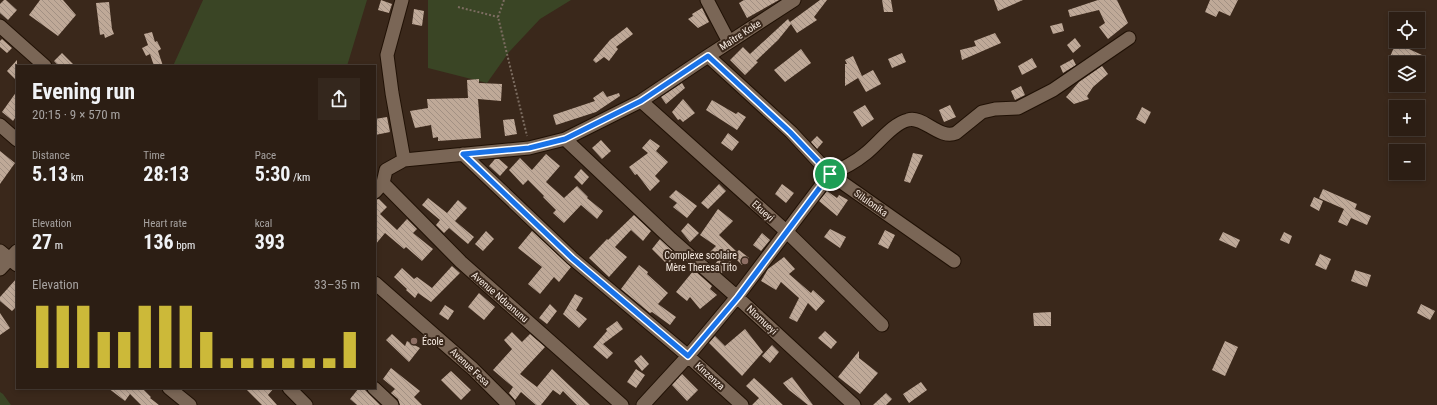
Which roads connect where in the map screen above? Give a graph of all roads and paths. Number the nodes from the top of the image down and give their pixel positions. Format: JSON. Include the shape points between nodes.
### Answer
{"nodes":[{"id":1,"x":402,"y":0,"type":"edge"},
{"id":2,"x":504,"y":0,"type":"edge"},
{"id":3,"x":706,"y":0,"type":"edge"},
{"id":4,"x":794,"y":0,"type":"edge"},
{"id":5,"x":458,"y":7,"type":"dead end"},
{"id":6,"x":498,"y":17,"type":"junction"},
{"id":7,"x":0,"y":26,"type":"edge"},
{"id":8,"x":1129,"y":38,"type":"dead end"},
{"id":9,"x":729,"y":42,"type":"junction"},
{"id":10,"x":708,"y":56,"type":"junction"},
{"id":11,"x":45,"y":65,"type":"edge"},
{"id":12,"x":641,"y":101,"type":"junction"},
{"id":13,"x":0,"y":125,"type":"edge"},
{"id":14,"x":16,"y":139,"type":"edge"},
{"id":15,"x":565,"y":139,"type":"junction"},
{"id":16,"x":529,"y":148,"type":"junction"},
{"id":17,"x":463,"y":154,"type":"junction"},
{"id":18,"x":404,"y":160,"type":"junction"},
{"id":19,"x":830,"y":174,"type":"junction"},
{"id":20,"x":379,"y":187,"type":"edge"},
{"id":21,"x":787,"y":232,"type":"junction"},
{"id":22,"x":11,"y":256,"type":"edge"},
{"id":23,"x":954,"y":261,"type":"dead end"},
{"id":24,"x":0,"y":269,"type":"edge"},
{"id":25,"x":376,"y":285,"type":"edge"},
{"id":26,"x":738,"y":297,"type":"junction"},
{"id":27,"x":882,"y":325,"type":"dead end"},
{"id":28,"x":688,"y":356,"type":"junction"},
{"id":29,"x":170,"y":389,"type":"edge"},
{"id":30,"x":290,"y":389,"type":"edge"},
{"id":31,"x":375,"y":389,"type":"edge"},
{"id":32,"x":190,"y":405,"type":"edge"},
{"id":33,"x":306,"y":405,"type":"edge"},
{"id":34,"x":392,"y":405,"type":"edge"},
{"id":35,"x":509,"y":405,"type":"edge"},
{"id":36,"x":622,"y":405,"type":"edge"},
{"id":37,"x":643,"y":405,"type":"edge"},
{"id":38,"x":742,"y":405,"type":"edge"},
{"id":39,"x":854,"y":405,"type":"edge"}],
"edges":[{"from":1,"to":18,"type":"street","via":[[387,55]]},
{"from":2,"to":6,"type":"path"},
{"from":3,"to":9,"type":"street"},
{"from":4,"to":9,"type":"street","name":"Maître Koke"},
{"from":5,"to":6,"type":"path"},
{"from":6,"to":16,"type":"path"},
{"from":7,"to":11,"type":"street"},
{"from":8,"to":19,"type":"street","via":[[1053,90],[1018,108],[982,112],[952,135],[916,120],[907,120],[892,129],[866,154]]},
{"from":9,"to":10,"type":"street","name":"Maître Koke"},
{"from":10,"to":12,"type":"street","name":"Maître Koke"},
{"from":10,"to":19,"type":"street","name":"Silulonika","via":[[790,132]]},
{"from":12,"to":15,"type":"street","name":"Maître Koke"},
{"from":12,"to":21,"type":"street","name":"Ekueyi"},
{"from":13,"to":14,"type":"street"},
{"from":15,"to":16,"type":"street","name":"Maître Koke"},
{"from":15,"to":26,"type":"street","name":"Ntomueyi","via":[[671,239]]},
{"from":16,"to":17,"type":"street","name":"Maître Koke"},
{"from":17,"to":18,"type":"street","name":"Maître Koke"},
{"from":17,"to":28,"type":"street","name":"Kinzenza","via":[[572,258]]},
{"from":18,"to":20,"type":"street","name":"Maître Koke","via":[[386,170]]},
{"from":19,"to":21,"type":"street"},
{"from":19,"to":23,"type":"street","name":"Silulonika"},
{"from":20,"to":36,"type":"street","name":"Avenue Nduanunu"},
{"from":21,"to":26,"type":"street"},
{"from":21,"to":27,"type":"street","name":"Ekueyi"},
{"from":22,"to":24,"type":"street"},
{"from":25,"to":35,"type":"street","name":"Avenue Fesa","via":[[473,369]]},
{"from":26,"to":28,"type":"street"},
{"from":26,"to":39,"type":"street","name":"Ntomueyi"},
{"from":28,"to":37,"type":"street"},
{"from":28,"to":38,"type":"street","name":"Kinzenza"},
{"from":29,"to":32,"type":"street"},
{"from":30,"to":33,"type":"street"},
{"from":31,"to":34,"type":"street"}]}
